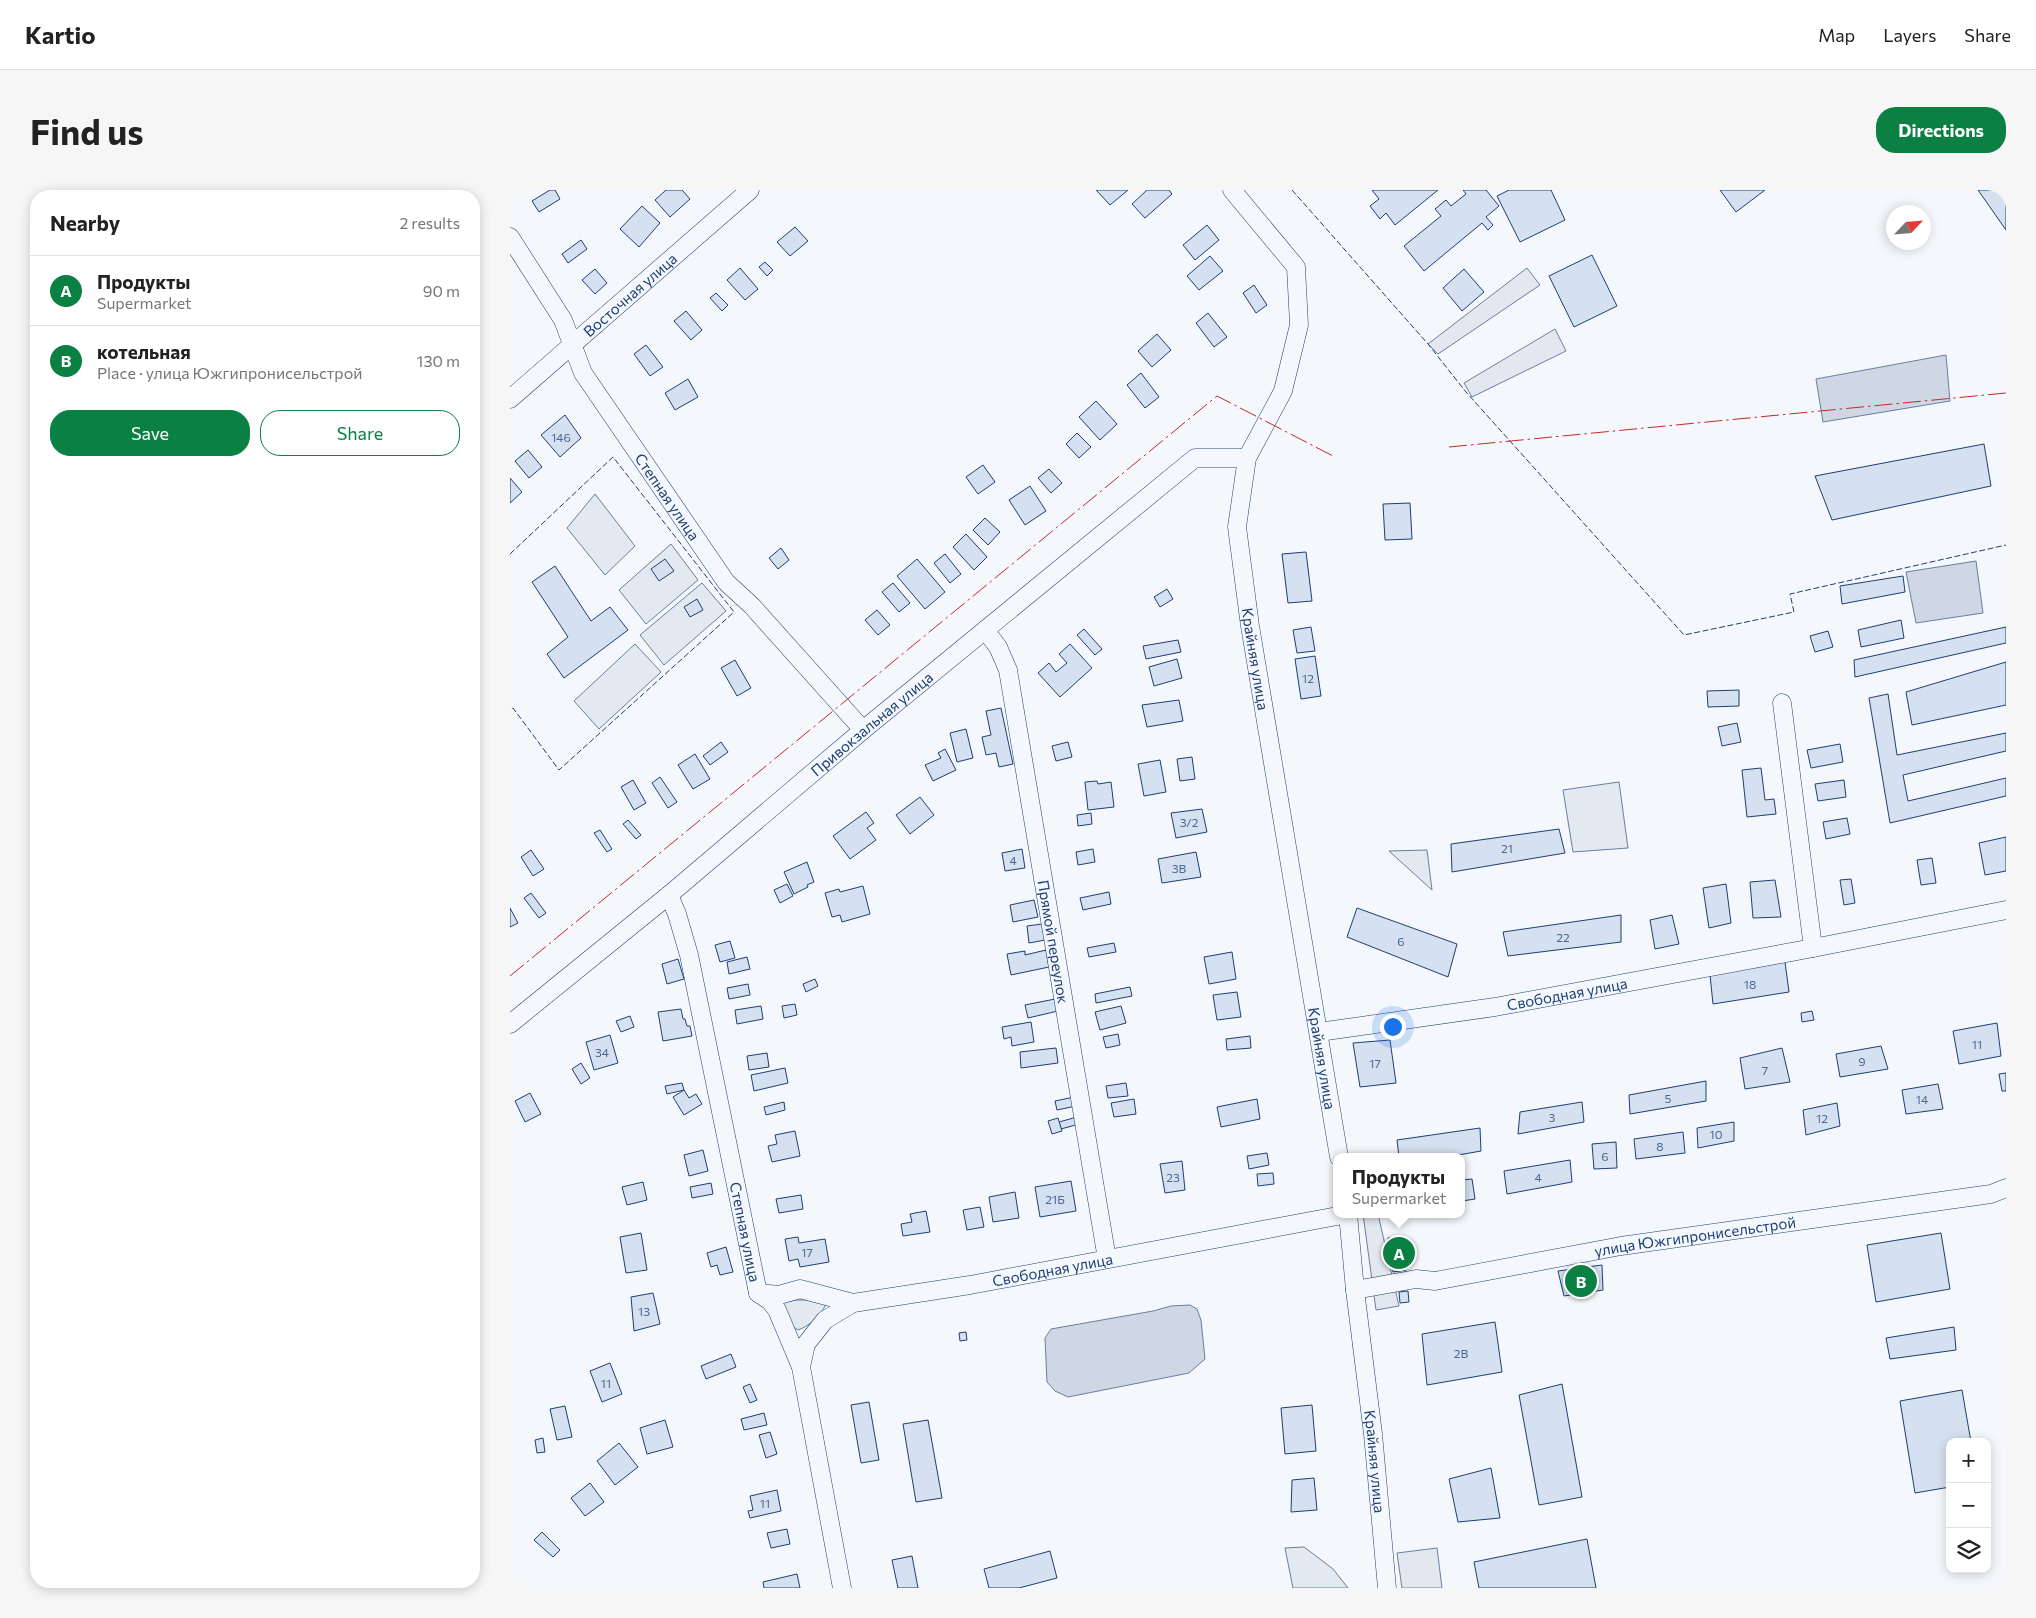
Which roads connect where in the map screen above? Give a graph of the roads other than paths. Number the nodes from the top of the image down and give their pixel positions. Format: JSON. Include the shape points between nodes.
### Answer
{"nodes":[{"id":1,"x":750,"y":190,"type":"edge"},
{"id":2,"x":1232,"y":190,"type":"edge"},
{"id":3,"x":510,"y":237,"type":"edge"},
{"id":4,"x":572,"y":344,"type":"junction"},
{"id":5,"x":510,"y":399,"type":"edge"},
{"id":6,"x":1247,"y":458,"type":"junction"},
{"id":7,"x":986,"y":630,"type":"junction"},
{"id":8,"x":1782,"y":703,"type":"dead end"},
{"id":9,"x":862,"y":730,"type":"junction"},
{"id":10,"x":669,"y":895,"type":"junction"},
{"id":11,"x":2006,"y":910,"type":"edge"},
{"id":12,"x":1813,"y":948,"type":"junction"},
{"id":13,"x":510,"y":1024,"type":"edge"},
{"id":14,"x":1319,"y":1032,"type":"junction"},
{"id":15,"x":1338,"y":1153,"type":"edge"},
{"id":16,"x":2006,"y":1188,"type":"edge"},
{"id":17,"x":1333,"y":1217,"type":"edge"},
{"id":18,"x":1348,"y":1218,"type":"edge"},
{"id":19,"x":1107,"y":1259,"type":"junction"},
{"id":20,"x":1355,"y":1290,"type":"junction"},
{"id":21,"x":758,"y":1293,"type":"junction"},
{"id":22,"x":853,"y":1303,"type":"junction"},
{"id":23,"x":801,"y":1367,"type":"junction"},
{"id":24,"x":842,"y":1588,"type":"edge"},
{"id":25,"x":1387,"y":1588,"type":"edge"}],
"edges":[{"from":1,"to":4,"type":"street","name":"Восточная улица"},
{"from":2,"to":6,"type":"street","name":"Крайняя улица","via":[[1296,268],[1299,325],[1283,391]]},
{"from":3,"to":4,"type":"street","name":"Степная улица","via":[[563,320]]},
{"from":4,"to":5,"type":"street","name":"Восточная улица"},
{"from":4,"to":9,"type":"street","name":"Степная улица","via":[[583,373],[726,582],[752,606]]},
{"from":6,"to":7,"type":"street","name":"Привокзальная улица","via":[[1195,458]]},
{"from":6,"to":14,"type":"street","name":"Крайняя улица","via":[[1237,527],[1250,626]]},
{"from":7,"to":9,"type":"street","name":"Привокзальная улица"},
{"from":7,"to":19,"type":"street","name":"Прямой переулок","via":[[1008,670]]},
{"from":8,"to":12,"type":"street"},
{"from":9,"to":10,"type":"street","name":"Привокзальная улица"},
{"from":10,"to":13,"type":"street","name":"Привокзальная улица"},
{"from":10,"to":21,"type":"street","name":"Степная улица","via":[[689,955]]},
{"from":11,"to":12,"type":"street","name":"Свободная улица"},
{"from":12,"to":14,"type":"street","name":"Свободная улица","via":[[1495,1007]]},
{"from":14,"to":15,"type":"street","name":"Крайняя улица"},
{"from":16,"to":20,"type":"street","name":"улица Южгипронисельстрой","via":[[1991,1194],[1621,1246],[1435,1281],[1416,1279]]},
{"from":17,"to":19,"type":"street","name":"Свободная улица"},
{"from":18,"to":20,"type":"street","name":"Крайняя улица"},
{"from":19,"to":22,"type":"street","name":"Свободная улица"},
{"from":20,"to":25,"type":"street","name":"Крайняя улица","via":[[1373,1434]]},
{"from":21,"to":22,"type":"street","name":"Свободная улица","via":[[800,1290]]},
{"from":21,"to":23,"type":"street","name":"Степная улица","via":[[778,1310]]},
{"from":22,"to":23,"type":"street","via":[[825,1320],[806,1344]]},
{"from":23,"to":24,"type":"street","name":"Степная улица"}]}
